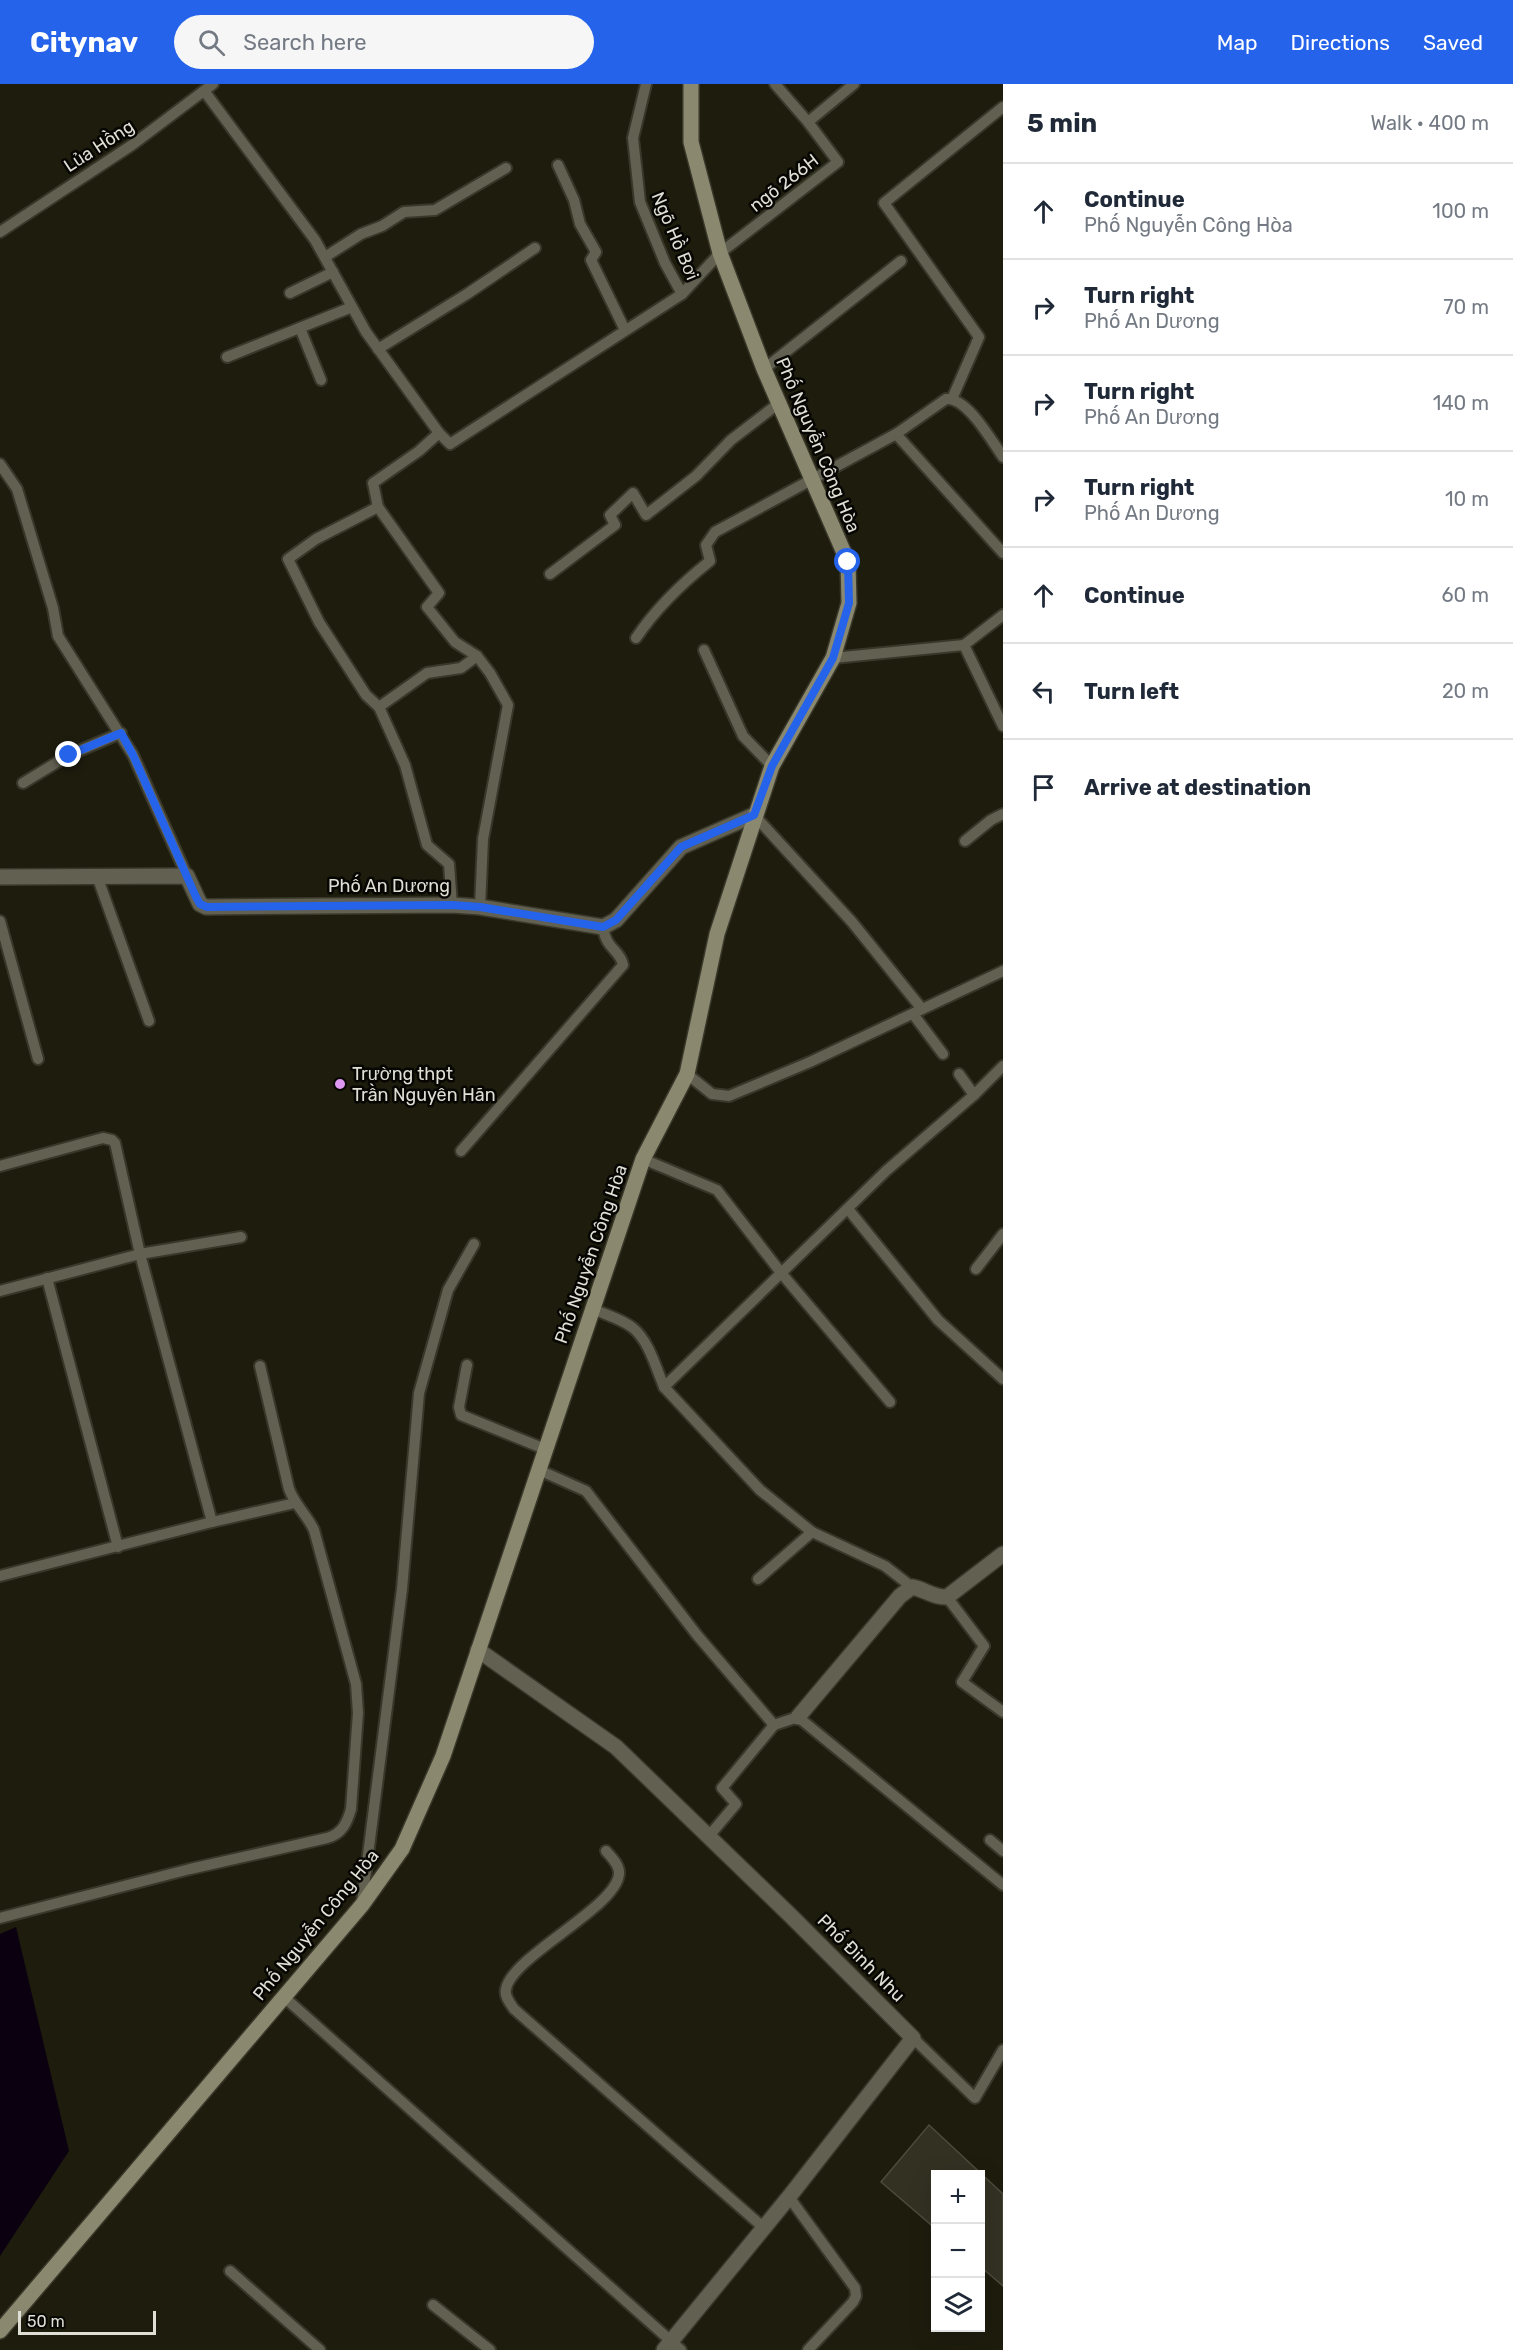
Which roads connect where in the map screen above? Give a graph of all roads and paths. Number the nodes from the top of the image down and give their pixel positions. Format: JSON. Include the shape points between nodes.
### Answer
{"nodes":[{"id":1,"x":646,"y":84,"type":"edge"},
{"id":2,"x":691,"y":84,"type":"edge"},
{"id":3,"x":775,"y":84,"type":"edge"},
{"id":4,"x":854,"y":84,"type":"edge"},
{"id":5,"x":209,"y":88,"type":"edge"},
{"id":6,"x":1003,"y":107,"type":"edge"},
{"id":7,"x":808,"y":122,"type":"junction"},
{"id":8,"x":558,"y":165,"type":"dead end"},
{"id":9,"x":506,"y":168,"type":"dead end"},
{"id":10,"x":0,"y":232,"type":"edge"},
{"id":11,"x":535,"y":248,"type":"dead end"},
{"id":12,"x":720,"y":253,"type":"junction"},
{"id":13,"x":325,"y":257,"type":"junction"},
{"id":14,"x":901,"y":261,"type":"dead end"},
{"id":15,"x":333,"y":272,"type":"junction"},
{"id":16,"x":290,"y":293,"type":"dead end"},
{"id":17,"x":682,"y":294,"type":"junction"},
{"id":18,"x":352,"y":307,"type":"junction"},
{"id":19,"x":300,"y":328,"type":"junction"},
{"id":20,"x":625,"y":330,"type":"junction"},
{"id":21,"x":378,"y":349,"type":"junction"},
{"id":22,"x":227,"y":357,"type":"dead end"},
{"id":23,"x":764,"y":369,"type":"junction"},
{"id":24,"x":321,"y":380,"type":"dead end"},
{"id":25,"x":952,"y":399,"type":"junction"},
{"id":26,"x":779,"y":403,"type":"junction"},
{"id":27,"x":439,"y":433,"type":"junction"},
{"id":28,"x":896,"y":434,"type":"junction"},
{"id":29,"x":1003,"y":457,"type":"edge"},
{"id":30,"x":0,"y":464,"type":"edge"},
{"id":31,"x":811,"y":481,"type":"junction"},
{"id":32,"x":378,"y":507,"type":"junction"},
{"id":33,"x":1003,"y":553,"type":"edge"},
{"id":34,"x":550,"y":574,"type":"dead end"},
{"id":35,"x":1003,"y":615,"type":"edge"},
{"id":36,"x":636,"y":638,"type":"dead end"},
{"id":37,"x":964,"y":645,"type":"junction"},
{"id":38,"x":705,"y":650,"type":"dead end"},
{"id":39,"x":477,"y":656,"type":"junction"},
{"id":40,"x":833,"y":658,"type":"junction"},
{"id":41,"x":379,"y":707,"type":"junction"},
{"id":42,"x":1003,"y":726,"type":"edge"},
{"id":43,"x":121,"y":733,"type":"junction"},
{"id":44,"x":772,"y":766,"type":"junction"},
{"id":45,"x":23,"y":783,"type":"dead end"},
{"id":46,"x":1003,"y":814,"type":"edge"},
{"id":47,"x":754,"y":815,"type":"junction"},
{"id":48,"x":965,"y":841,"type":"dead end"},
{"id":49,"x":97,"y":876,"type":"junction"},
{"id":50,"x":187,"y":876,"type":"junction"},
{"id":51,"x":0,"y":877,"type":"edge"},
{"id":52,"x":452,"y":905,"type":"junction"},
{"id":53,"x":480,"y":907,"type":"junction"},
{"id":54,"x":0,"y":921,"type":"edge"},
{"id":55,"x":603,"y":927,"type":"junction"},
{"id":56,"x":1003,"y":971,"type":"edge"},
{"id":57,"x":918,"y":1011,"type":"junction"},
{"id":58,"x":148,"y":1021,"type":"dead end"},
{"id":59,"x":943,"y":1054,"type":"dead end"},
{"id":60,"x":38,"y":1059,"type":"dead end"},
{"id":61,"x":1003,"y":1066,"type":"edge"},
{"id":62,"x":687,"y":1074,"type":"junction"},
{"id":63,"x":959,"y":1074,"type":"dead end"},
{"id":64,"x":974,"y":1095,"type":"junction"},
{"id":65,"x":461,"y":1151,"type":"dead end"},
{"id":66,"x":643,"y":1159,"type":"junction"},
{"id":67,"x":0,"y":1166,"type":"edge"},
{"id":68,"x":848,"y":1209,"type":"junction"},
{"id":69,"x":1003,"y":1234,"type":"edge"},
{"id":70,"x":241,"y":1237,"type":"dead end"},
{"id":71,"x":474,"y":1244,"type":"dead end"},
{"id":72,"x":140,"y":1254,"type":"junction"},
{"id":73,"x":976,"y":1269,"type":"dead end"},
{"id":74,"x":782,"y":1274,"type":"junction"},
{"id":75,"x":47,"y":1278,"type":"junction"},
{"id":76,"x":0,"y":1291,"type":"edge"},
{"id":77,"x":593,"y":1309,"type":"junction"},
{"id":78,"x":467,"y":1365,"type":"dead end"},
{"id":79,"x":260,"y":1366,"type":"dead end"},
{"id":80,"x":1003,"y":1379,"type":"edge"},
{"id":81,"x":664,"y":1387,"type":"junction"},
{"id":82,"x":890,"y":1402,"type":"dead end"},
{"id":83,"x":545,"y":1449,"type":"junction"},
{"id":84,"x":539,"y":1470,"type":"junction"},
{"id":85,"x":295,"y":1503,"type":"junction"},
{"id":86,"x":212,"y":1522,"type":"junction"},
{"id":87,"x":812,"y":1532,"type":"junction"},
{"id":88,"x":118,"y":1547,"type":"junction"},
{"id":89,"x":1003,"y":1554,"type":"edge"},
{"id":90,"x":0,"y":1576,"type":"edge"},
{"id":91,"x":758,"y":1579,"type":"dead end"},
{"id":92,"x":912,"y":1587,"type":"junction"},
{"id":93,"x":947,"y":1597,"type":"junction"},
{"id":94,"x":478,"y":1650,"type":"junction"},
{"id":95,"x":1003,"y":1712,"type":"edge"},
{"id":96,"x":798,"y":1717,"type":"junction"},
{"id":97,"x":774,"y":1725,"type":"junction"},
{"id":98,"x":709,"y":1836,"type":"junction"},
{"id":99,"x":990,"y":1840,"type":"dead end"},
{"id":100,"x":606,"y":1851,"type":"dead end"},
{"id":101,"x":1003,"y":1851,"type":"edge"},
{"id":102,"x":1003,"y":1885,"type":"edge"},
{"id":103,"x":362,"y":1905,"type":"junction"},
{"id":104,"x":0,"y":1918,"type":"edge"},
{"id":105,"x":284,"y":1997,"type":"junction"},
{"id":106,"x":913,"y":2038,"type":"junction"},
{"id":107,"x":1003,"y":2049,"type":"edge"},
{"id":108,"x":789,"y":2198,"type":"junction"},
{"id":109,"x":764,"y":2228,"type":"junction"},
{"id":110,"x":230,"y":2271,"type":"dead end"},
{"id":111,"x":433,"y":2306,"type":"dead end"},
{"id":112,"x":0,"y":2331,"type":"edge"},
{"id":113,"x":672,"y":2347,"type":"edge"},
{"id":114,"x":320,"y":2350,"type":"edge"},
{"id":115,"x":490,"y":2350,"type":"edge"},
{"id":116,"x":808,"y":2350,"type":"edge"}],
"edges":[{"from":1,"to":17,"type":"lane","name":"Ngõ Hồ Bơi","via":[[633,138],[640,202]]},
{"from":2,"to":12,"type":"street","name":"Phố Nguyễn Công Hòa","via":[[691,142]]},
{"from":3,"to":7,"type":"lane"},
{"from":4,"to":7,"type":"lane"},
{"from":5,"to":10,"type":"lane","name":"Lủa Hồng","via":[[132,145]]},
{"from":5,"to":13,"type":"lane"},
{"from":6,"to":25,"type":"lane","via":[[884,203],[979,337]]},
{"from":7,"to":12,"type":"lane","name":"ngõ 266H","via":[[838,162]]},
{"from":8,"to":20,"type":"lane","via":[[580,224],[596,252],[591,260]]},
{"from":9,"to":13,"type":"lane","via":[[435,210],[404,212]]},
{"from":11,"to":21,"type":"lane"},
{"from":12,"to":17,"type":"lane"},
{"from":12,"to":23,"type":"street","name":"Phố Nguyễn Công Hòa"},
{"from":13,"to":15,"type":"lane"},
{"from":14,"to":23,"type":"lane"},
{"from":15,"to":16,"type":"lane"},
{"from":15,"to":18,"type":"lane"},
{"from":17,"to":20,"type":"lane"},
{"from":18,"to":19,"type":"lane"},
{"from":18,"to":21,"type":"lane"},
{"from":19,"to":22,"type":"lane"},
{"from":19,"to":24,"type":"lane"},
{"from":20,"to":27,"type":"lane","via":[[450,444]]},
{"from":21,"to":27,"type":"lane"},
{"from":23,"to":26,"type":"street","name":"Phố Nguyễn Công Hòa"},
{"from":25,"to":28,"type":"lane","via":[[946,399]]},
{"from":25,"to":29,"type":"lane","via":[[961,402]]},
{"from":26,"to":31,"type":"street","name":"Phố Nguyễn Công Hòa"},
{"from":26,"to":34,"type":"lane","via":[[646,515],[633,493],[610,515],[615,525]]},
{"from":27,"to":32,"type":"lane","via":[[373,483]]},
{"from":28,"to":31,"type":"lane"},
{"from":28,"to":33,"type":"lane"},
{"from":30,"to":43,"type":"lane","via":[[17,489],[58,636]]},
{"from":31,"to":36,"type":"lane","via":[[715,532],[706,545],[710,561],[677,588]]},
{"from":31,"to":40,"type":"street","name":"Phố Nguyễn Công Hòa","via":[[848,562],[849,603]]},
{"from":32,"to":39,"type":"lane","via":[[440,593],[427,607],[455,642]]},
{"from":32,"to":41,"type":"lane","via":[[316,539],[288,559],[319,622],[366,695]]},
{"from":35,"to":37,"type":"lane"},
{"from":37,"to":40,"type":"lane"},
{"from":37,"to":42,"type":"lane"},
{"from":38,"to":44,"type":"lane","via":[[743,736]]},
{"from":39,"to":41,"type":"lane","via":[[461,668],[428,673]]},
{"from":39,"to":53,"type":"lane","via":[[508,705],[483,839]]},
{"from":40,"to":44,"type":"street","name":"Phố Nguyễn Công Hòa"},
{"from":41,"to":52,"type":"lane","via":[[405,765],[427,845],[449,864]]},
{"from":43,"to":45,"type":"lane","via":[[69,755]]},
{"from":43,"to":50,"type":"lane"},
{"from":44,"to":47,"type":"street","name":"Phố Nguyễn Công Hòa"},
{"from":46,"to":48,"type":"lane"},
{"from":47,"to":55,"type":"street","via":[[681,847],[616,920]]},
{"from":47,"to":57,"type":"lane","via":[[852,922]]},
{"from":47,"to":62,"type":"street","name":"Phố Nguyễn Công Hòa","via":[[717,934]]},
{"from":49,"to":50,"type":"street"},
{"from":49,"to":51,"type":"street"},
{"from":49,"to":58,"type":"lane"},
{"from":50,"to":52,"type":"street","name":"Phố An Dương","via":[[200,904],[207,907]]},
{"from":52,"to":53,"type":"street","name":"Phố An Dương"},
{"from":53,"to":55,"type":"street","name":"Phố An Dương"},
{"from":54,"to":60,"type":"lane"},
{"from":55,"to":65,"type":"lane","via":[[605,940],[621,957],[623,965]]},
{"from":56,"to":57,"type":"lane"},
{"from":57,"to":59,"type":"lane"},
{"from":57,"to":62,"type":"lane","via":[[729,1096],[712,1094]]},
{"from":61,"to":64,"type":"lane"},
{"from":62,"to":66,"type":"street","name":"Phố Nguyễn Công Hòa"},
{"from":63,"to":64,"type":"lane"},
{"from":64,"to":68,"type":"lane"},
{"from":66,"to":74,"type":"lane","via":[[717,1190]]},
{"from":66,"to":77,"type":"street","name":"Phố Nguyễn Công Hòa"},
{"from":67,"to":72,"type":"lane","via":[[103,1138],[112,1140]]},
{"from":68,"to":74,"type":"lane"},
{"from":68,"to":80,"type":"lane","via":[[938,1320]]},
{"from":69,"to":73,"type":"lane"},
{"from":70,"to":72,"type":"lane"},
{"from":71,"to":103,"type":"lane","via":[[448,1290],[419,1393],[402,1589]]},
{"from":72,"to":75,"type":"lane"},
{"from":72,"to":86,"type":"lane"},
{"from":74,"to":81,"type":"lane"},
{"from":74,"to":82,"type":"lane"},
{"from":75,"to":76,"type":"lane"},
{"from":75,"to":88,"type":"lane"},
{"from":77,"to":81,"type":"lane","via":[[639,1334]]},
{"from":77,"to":83,"type":"street","name":"Phố Nguyễn Công Hòa"},
{"from":78,"to":83,"type":"lane","via":[[461,1415]]},
{"from":79,"to":85,"type":"lane"},
{"from":81,"to":87,"type":"lane","via":[[760,1490]]},
{"from":83,"to":84,"type":"street","name":"Phố Nguyễn Công Hòa"},
{"from":84,"to":94,"type":"street","name":"Phố Nguyễn Công Hòa"},
{"from":84,"to":97,"type":"lane","via":[[586,1491],[697,1635]]},
{"from":85,"to":86,"type":"lane"},
{"from":85,"to":104,"type":"lane","via":[[306,1513],[314,1530],[356,1684],[358,1713],[351,1809],[340,1832]]},
{"from":86,"to":88,"type":"lane"},
{"from":87,"to":91,"type":"lane"},
{"from":87,"to":92,"type":"lane","via":[[885,1566]]},
{"from":88,"to":90,"type":"lane"},
{"from":89,"to":93,"type":"street"},
{"from":92,"to":93,"type":"street"},
{"from":92,"to":96,"type":"street","via":[[900,1596]]},
{"from":93,"to":95,"type":"lane","via":[[984,1646],[962,1682]]},
{"from":94,"to":98,"type":"street","name":"Phố Đinh Nhu","via":[[616,1747]]},
{"from":94,"to":103,"type":"street","name":"Phố Nguyễn Công Hòa","via":[[443,1756],[402,1849]]},
{"from":96,"to":97,"type":"lane"},
{"from":96,"to":102,"type":"lane"},
{"from":97,"to":98,"type":"lane","via":[[722,1788],[736,1804]]},
{"from":98,"to":106,"type":"street","name":"Phố Đinh Nhu"},
{"from":99,"to":101,"type":"lane"},
{"from":100,"to":109,"type":"lane","via":[[618,1866],[613,1888],[523,1965],[508,1982],[507,2000]]},
{"from":103,"to":105,"type":"street","name":"Phố Nguyễn Công Hòa"},
{"from":105,"to":112,"type":"street","name":"Phố Nguyễn Công Hòa"},
{"from":105,"to":113,"type":"lane"},
{"from":106,"to":107,"type":"lane","via":[[975,2098]]},
{"from":106,"to":108,"type":"street"},
{"from":108,"to":109,"type":"street"},
{"from":108,"to":116,"type":"lane","via":[[855,2288],[856,2296]]},
{"from":109,"to":113,"type":"street"},
{"from":110,"to":114,"type":"lane"},
{"from":111,"to":115,"type":"lane"}]}
